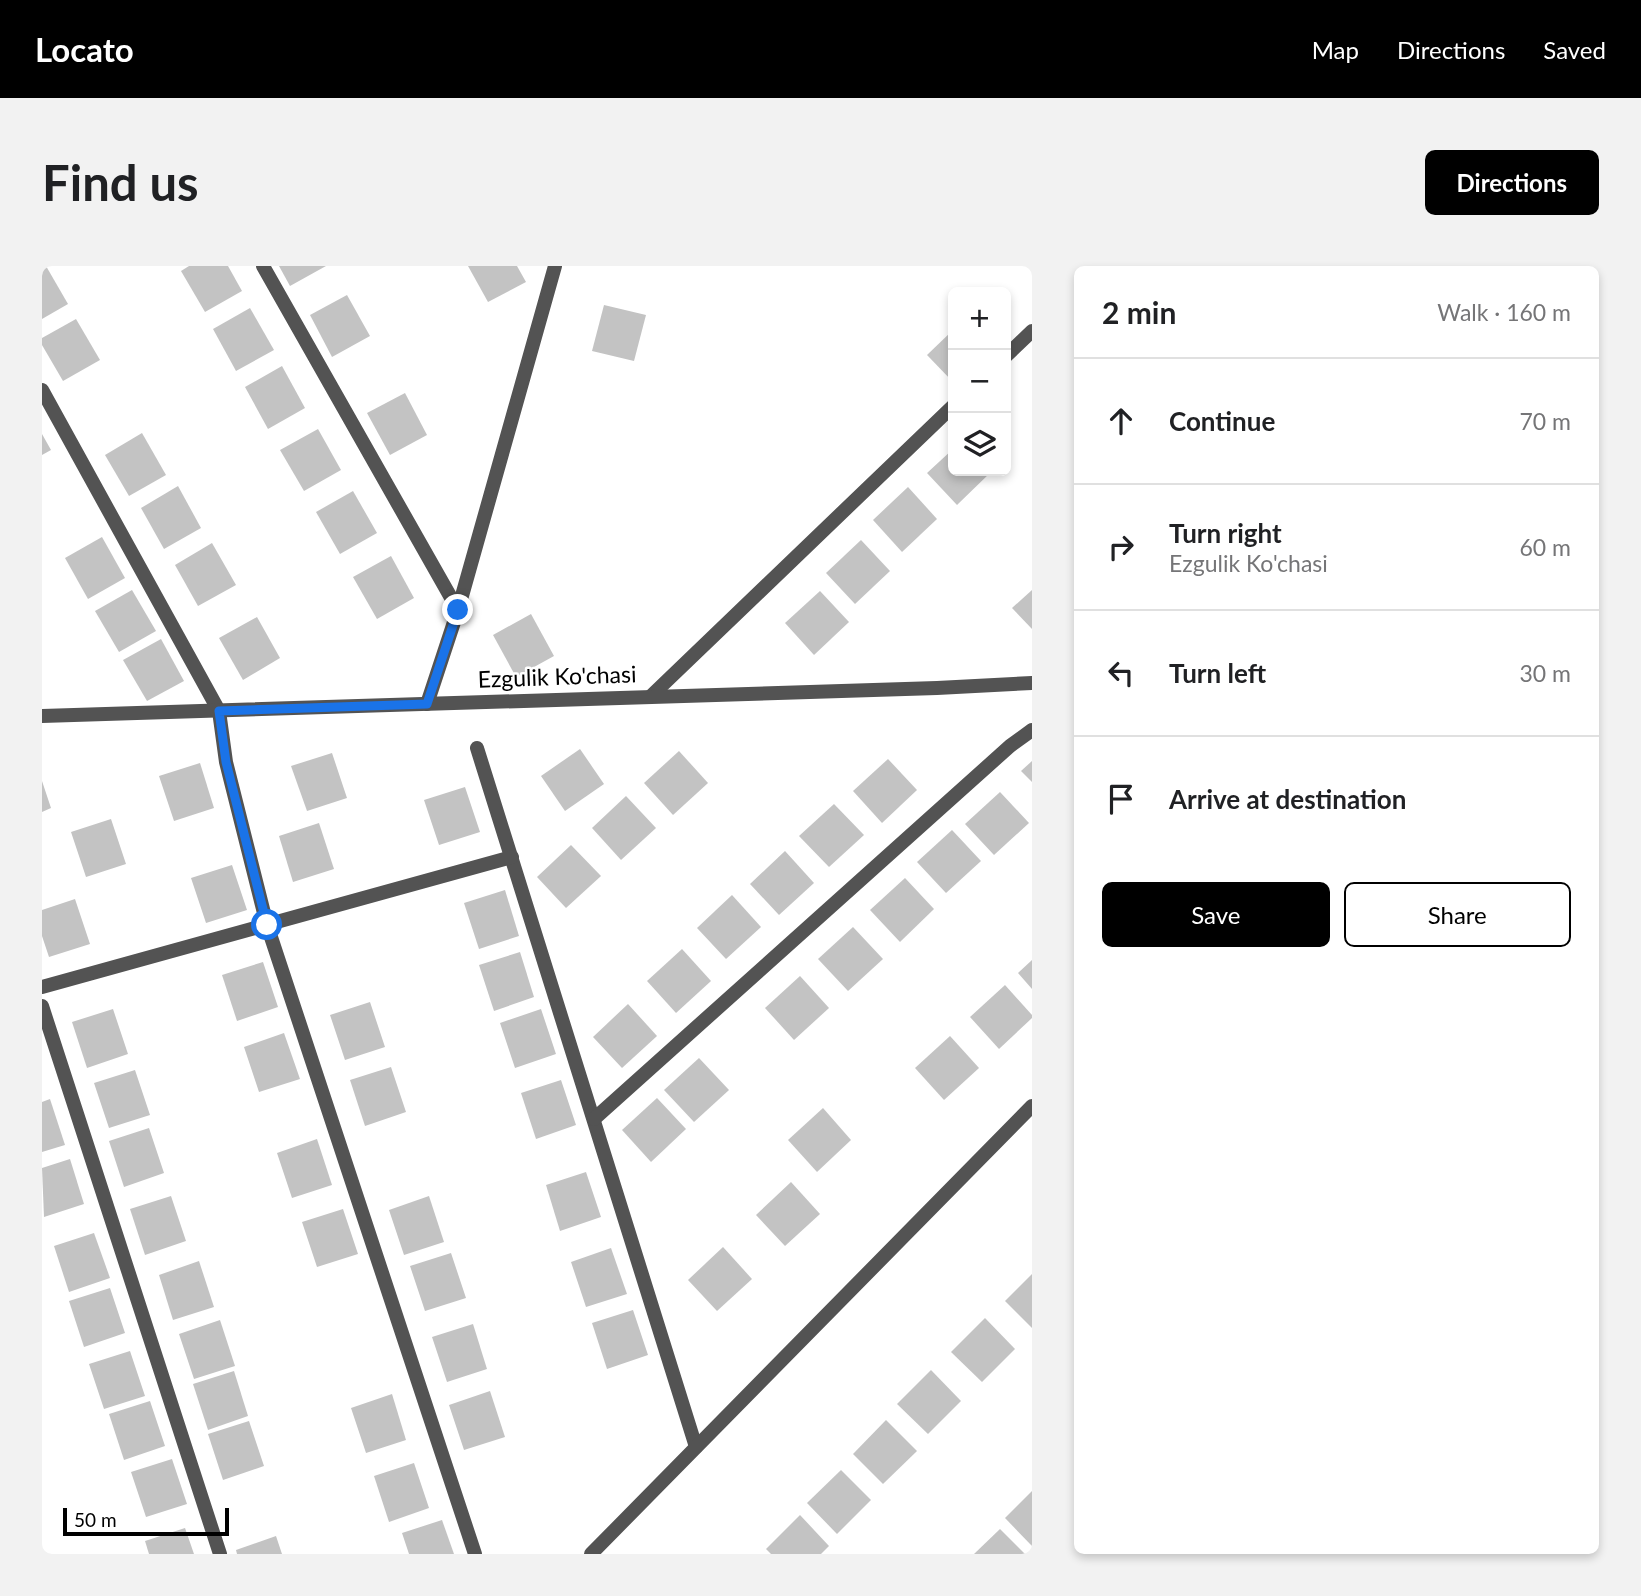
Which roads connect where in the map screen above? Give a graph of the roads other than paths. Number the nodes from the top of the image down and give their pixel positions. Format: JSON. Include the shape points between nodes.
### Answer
{"nodes":[{"id":1,"x":263,"y":266,"type":"edge"},
{"id":2,"x":555,"y":266,"type":"edge"},
{"id":3,"x":1032,"y":331,"type":"edge"},
{"id":4,"x":1011,"y":351,"type":"edge"},
{"id":5,"x":42,"y":390,"type":"edge"},
{"id":6,"x":948,"y":411,"type":"edge"},
{"id":7,"x":458,"y":610,"type":"junction"},
{"id":8,"x":1032,"y":683,"type":"edge"},
{"id":9,"x":650,"y":697,"type":"junction"},
{"id":10,"x":427,"y":704,"type":"junction"},
{"id":11,"x":219,"y":711,"type":"junction"},
{"id":12,"x":42,"y":716,"type":"edge"},
{"id":13,"x":1032,"y":730,"type":"edge"},
{"id":14,"x":477,"y":748,"type":"dead end"},
{"id":15,"x":512,"y":857,"type":"junction"},
{"id":16,"x":267,"y":925,"type":"junction"},
{"id":17,"x":42,"y":988,"type":"edge"},
{"id":18,"x":42,"y":1006,"type":"edge"},
{"id":19,"x":1032,"y":1106,"type":"edge"},
{"id":20,"x":594,"y":1119,"type":"junction"},
{"id":21,"x":696,"y":1447,"type":"junction"},
{"id":22,"x":220,"y":1554,"type":"edge"},
{"id":23,"x":475,"y":1554,"type":"edge"},
{"id":24,"x":591,"y":1554,"type":"edge"}],
"edges":[{"from":1,"to":7,"type":"street"},
{"from":2,"to":7,"type":"street"},
{"from":3,"to":4,"type":"street"},
{"from":5,"to":11,"type":"street"},
{"from":6,"to":9,"type":"street"},
{"from":7,"to":10,"type":"street"},
{"from":8,"to":9,"type":"street","name":"Ezgulik Ko'chasi"},
{"from":9,"to":10,"type":"street","name":"Ezgulik Ko'chasi"},
{"from":10,"to":11,"type":"street","name":"Ezgulik Ko'chasi"},
{"from":11,"to":12,"type":"street","name":"Ezgulik Ko'chasi"},
{"from":11,"to":16,"type":"street","via":[[226,762]]},
{"from":13,"to":20,"type":"street"},
{"from":14,"to":15,"type":"street"},
{"from":15,"to":16,"type":"street"},
{"from":15,"to":20,"type":"street"},
{"from":16,"to":17,"type":"street"},
{"from":16,"to":23,"type":"street"},
{"from":18,"to":22,"type":"street"},
{"from":19,"to":21,"type":"street"},
{"from":20,"to":21,"type":"street"},
{"from":21,"to":24,"type":"street"}]}
